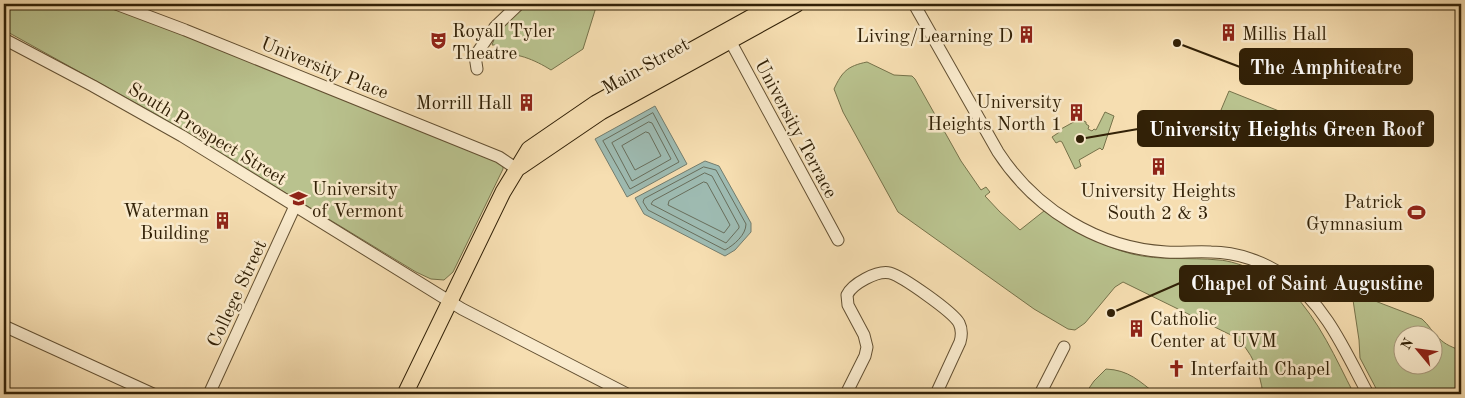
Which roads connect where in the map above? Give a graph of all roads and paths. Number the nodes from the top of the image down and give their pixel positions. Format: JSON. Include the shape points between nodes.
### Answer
{"nodes":[{"id":1,"x":116,"y":4,"type":"edge"},
{"id":2,"x":518,"y":4,"type":"edge"},
{"id":3,"x":775,"y":4,"type":"edge"},
{"id":4,"x":796,"y":4,"type":"edge"},
{"id":5,"x":914,"y":4,"type":"edge"},
{"id":6,"x":727,"y":36,"type":"junction"},
{"id":7,"x":4,"y":39,"type":"edge"},
{"id":8,"x":477,"y":69,"type":"dead end"},
{"id":9,"x":517,"y":169,"type":"junction"},
{"id":10,"x":295,"y":206,"type":"junction"},
{"id":11,"x":838,"y":240,"type":"dead end"},
{"id":12,"x":450,"y":302,"type":"junction"},
{"id":13,"x":4,"y":326,"type":"edge"},
{"id":14,"x":1064,"y":347,"type":"dead end"},
{"id":15,"x":153,"y":394,"type":"edge"},
{"id":16,"x":209,"y":394,"type":"edge"},
{"id":17,"x":405,"y":394,"type":"edge"},
{"id":18,"x":626,"y":394,"type":"edge"},
{"id":19,"x":846,"y":394,"type":"edge"},
{"id":20,"x":936,"y":394,"type":"edge"},
{"id":21,"x":1040,"y":394,"type":"edge"},
{"id":22,"x":1368,"y":394,"type":"edge"}],
"edges":[{"from":1,"to":9,"type":"street","name":"University Place","via":[[499,157]]},
{"from":2,"to":8,"type":"street","via":[[495,27],[476,56]]},
{"from":3,"to":6,"type":"main road","name":"Main Street"},
{"from":4,"to":6,"type":"main road","name":"Main Street"},
{"from":5,"to":22,"type":"street","via":[[1005,162],[1041,202],[1075,224],[1129,246],[1168,252],[1225,253],[1255,260],[1274,269],[1300,287],[1318,308]]},
{"from":6,"to":9,"type":"main road","name":"Main Street","via":[[601,112]]},
{"from":6,"to":11,"type":"street","name":"University Terrace"},
{"from":7,"to":10,"type":"street","name":"South Prospect Street","via":[[126,104]]},
{"from":9,"to":12,"type":"main road","name":"Main Street"},
{"from":10,"to":12,"type":"street","name":"South Prospect Street"},
{"from":10,"to":16,"type":"street","name":"College Street"},
{"from":12,"to":17,"type":"main road","name":"Main Street"},
{"from":12,"to":18,"type":"street","name":"South Prospect Street"},
{"from":13,"to":15,"type":"street"},
{"from":14,"to":21,"type":"street"},
{"from":19,"to":20,"type":"street","via":[[867,347],[848,305],[847,295],[851,288],[884,272],[897,276],[938,304],[960,326],[960,342]]}]}
